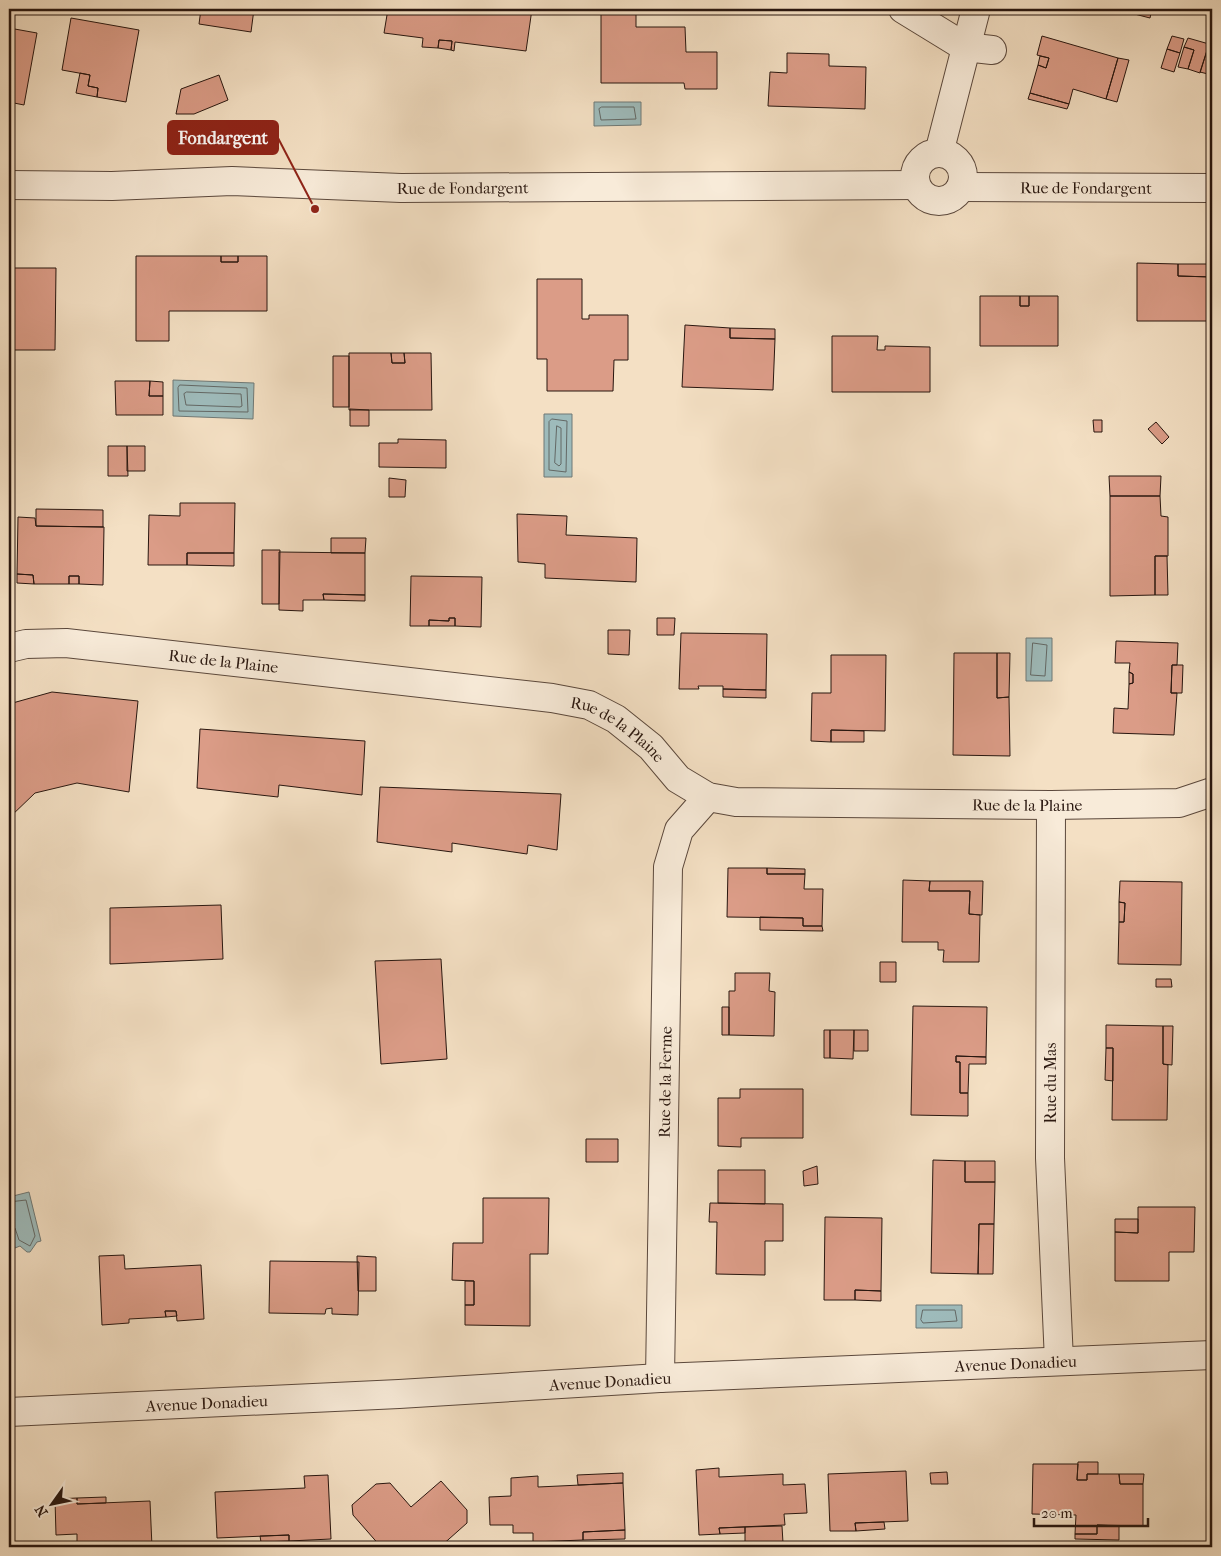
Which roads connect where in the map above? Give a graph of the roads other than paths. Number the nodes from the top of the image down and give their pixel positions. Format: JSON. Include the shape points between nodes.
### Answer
{"nodes":[{"id":1,"x":903,"y":9,"type":"edge"},
{"id":2,"x":976,"y":9,"type":"edge"},
{"id":3,"x":965,"y":46,"type":"junction"},
{"id":4,"x":992,"y":50,"type":"dead end"},
{"id":5,"x":939,"y":153,"type":"junction"},
{"id":6,"x":9,"y":185,"type":"edge"},
{"id":7,"x":916,"y":185,"type":"junction"},
{"id":8,"x":960,"y":187,"type":"junction"},
{"id":9,"x":1212,"y":188,"type":"edge"},
{"id":10,"x":9,"y":648,"type":"edge"},
{"id":11,"x":1212,"y":792,"type":"edge"},
{"id":12,"x":708,"y":797,"type":"junction"},
{"id":13,"x":1050,"y":805,"type":"junction"},
{"id":14,"x":1212,"y":1355,"type":"edge"},
{"id":15,"x":1059,"y":1361,"type":"junction"},
{"id":16,"x":660,"y":1378,"type":"junction"},
{"id":17,"x":9,"y":1412,"type":"edge"}],
"edges":[{"from":1,"to":3,"type":"street"},
{"from":2,"to":3,"type":"street"},
{"from":3,"to":4,"type":"street"},
{"from":3,"to":5,"type":"street"},
{"from":5,"to":7,"type":"street","via":[[922,159],[917,166]]},
{"from":5,"to":8,"type":"street","via":[[956,160],[963,178]]},
{"from":6,"to":7,"type":"street","name":"Rue de Fondargent","via":[[112,186],[232,181],[401,188]]},
{"from":7,"to":8,"type":"street","via":[[929,198],[938,200],[947,199]]},
{"from":8,"to":9,"type":"street","name":"Rue de Fondargent"},
{"from":10,"to":12,"type":"street","name":"Rue de la Plaine","via":[[66,643],[552,698],[589,705],[616,719],[651,747],[678,779]]},
{"from":11,"to":13,"type":"street","name":"Rue de la Plaine","via":[[1179,803]]},
{"from":12,"to":13,"type":"street","name":"Rue de la Plaine","via":[[736,802]]},
{"from":12,"to":16,"type":"street","name":"Rue de la Ferme","via":[[679,830],[668,867]]},
{"from":13,"to":15,"type":"street","name":"Rue du Mas","via":[[1050,1158]]},
{"from":14,"to":15,"type":"street","name":"Avenue Donadieu"},
{"from":15,"to":16,"type":"street","name":"Avenue Donadieu"},
{"from":16,"to":17,"type":"street","name":"Avenue Donadieu"}]}
